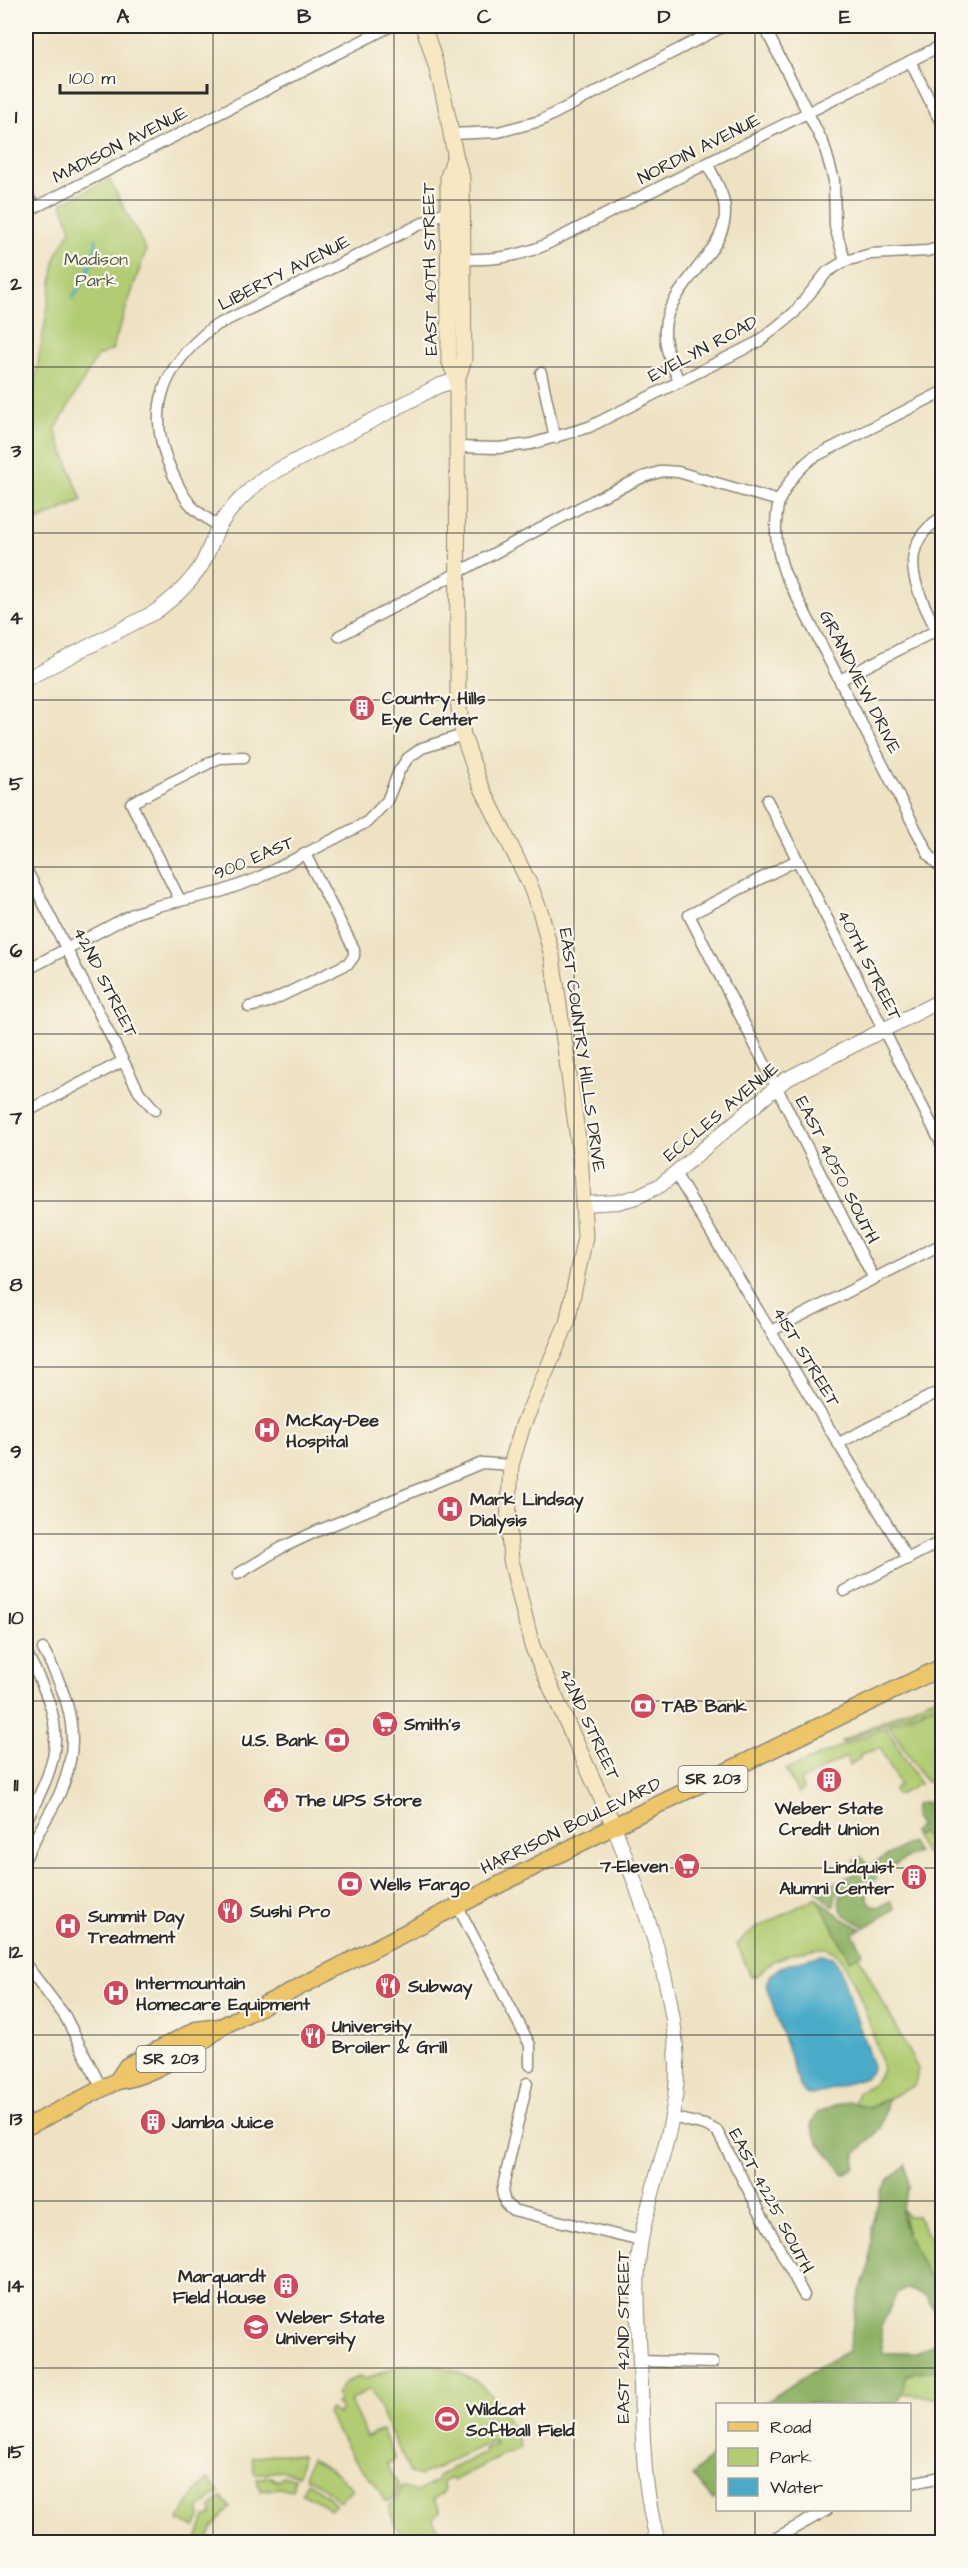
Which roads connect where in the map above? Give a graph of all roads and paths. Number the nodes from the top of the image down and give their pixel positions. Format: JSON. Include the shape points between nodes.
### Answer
{"nodes":[{"id":1,"x":391,"y":26,"type":"edge"},
{"id":2,"x":423,"y":26,"type":"edge"},
{"id":3,"x":724,"y":26,"type":"edge"},
{"id":4,"x":764,"y":26,"type":"edge"},
{"id":5,"x":942,"y":45,"type":"edge"},
{"id":6,"x":910,"y":61,"type":"junction"},
{"id":7,"x":807,"y":111,"type":"junction"},
{"id":8,"x":938,"y":117,"type":"dead end"},
{"id":9,"x":452,"y":134,"type":"junction"},
{"id":10,"x":454,"y":158,"type":"junction"},
{"id":11,"x":708,"y":165,"type":"junction"},
{"id":12,"x":26,"y":192,"type":"edge"},
{"id":13,"x":30,"y":210,"type":"edge"},
{"id":14,"x":448,"y":210,"type":"junction"},
{"id":15,"x":942,"y":247,"type":"edge"},
{"id":16,"x":463,"y":259,"type":"junction"},
{"id":17,"x":844,"y":261,"type":"junction"},
{"id":18,"x":541,"y":373,"type":"dead end"},
{"id":19,"x":458,"y":380,"type":"junction"},
{"id":20,"x":680,"y":382,"type":"junction"},
{"id":21,"x":942,"y":392,"type":"edge"},
{"id":22,"x":555,"y":438,"type":"junction"},
{"id":23,"x":458,"y":447,"type":"junction"},
{"id":24,"x":779,"y":501,"type":"junction"},
{"id":25,"x":942,"y":517,"type":"edge"},
{"id":26,"x":219,"y":527,"type":"junction"},
{"id":27,"x":459,"y":573,"type":"junction"},
{"id":28,"x":339,"y":636,"type":"dead end"},
{"id":29,"x":940,"y":636,"type":"edge"},
{"id":30,"x":26,"y":679,"type":"edge"},
{"id":31,"x":840,"y":680,"type":"junction"},
{"id":32,"x":463,"y":735,"type":"junction"},
{"id":33,"x":244,"y":757,"type":"dead end"},
{"id":34,"x":766,"y":800,"type":"dead end"},
{"id":35,"x":305,"y":854,"type":"junction"},
{"id":36,"x":797,"y":860,"type":"junction"},
{"id":37,"x":26,"y":869,"type":"edge"},
{"id":38,"x":942,"y":869,"type":"edge"},
{"id":39,"x":180,"y":900,"type":"junction"},
{"id":40,"x":66,"y":949,"type":"junction"},
{"id":41,"x":26,"y":970,"type":"edge"},
{"id":42,"x":942,"y":1000,"type":"edge"},
{"id":43,"x":249,"y":1007,"type":"dead end"},
{"id":44,"x":884,"y":1030,"type":"junction"},
{"id":45,"x":123,"y":1061,"type":"junction"},
{"id":46,"x":776,"y":1086,"type":"junction"},
{"id":47,"x":155,"y":1110,"type":"dead end"},
{"id":48,"x":26,"y":1112,"type":"edge"},
{"id":49,"x":942,"y":1145,"type":"edge"},
{"id":50,"x":675,"y":1173,"type":"junction"},
{"id":51,"x":583,"y":1204,"type":"junction"},
{"id":52,"x":942,"y":1244,"type":"edge"},
{"id":53,"x":874,"y":1279,"type":"junction"},
{"id":54,"x":771,"y":1331,"type":"junction"},
{"id":55,"x":942,"y":1390,"type":"edge"},
{"id":56,"x":838,"y":1443,"type":"junction"},
{"id":57,"x":511,"y":1465,"type":"junction"},
{"id":58,"x":942,"y":1541,"type":"edge"},
{"id":59,"x":908,"y":1559,"type":"junction"},
{"id":60,"x":238,"y":1574,"type":"dead end"},
{"id":61,"x":844,"y":1591,"type":"dead end"},
{"id":62,"x":43,"y":1649,"type":"dead end"},
{"id":63,"x":28,"y":1656,"type":"dead end"},
{"id":64,"x":942,"y":1667,"type":"edge"},
{"id":65,"x":26,"y":1821,"type":"edge"},
{"id":66,"x":614,"y":1826,"type":"junction"},
{"id":67,"x":26,"y":1857,"type":"edge"},
{"id":68,"x":457,"y":1905,"type":"junction"},
{"id":69,"x":26,"y":1965,"type":"edge"},
{"id":70,"x":669,"y":1991,"type":"joint"},
{"id":71,"x":530,"y":2065,"type":"dead end"},
{"id":72,"x":527,"y":2083,"type":"dead end"},
{"id":73,"x":102,"y":2090,"type":"junction"},
{"id":74,"x":671,"y":2117,"type":"junction"},
{"id":75,"x":26,"y":2127,"type":"edge"},
{"id":76,"x":641,"y":2241,"type":"junction"},
{"id":77,"x":804,"y":2295,"type":"dead end"},
{"id":78,"x":640,"y":2361,"type":"junction"},
{"id":79,"x":712,"y":2363,"type":"dead end"},
{"id":80,"x":942,"y":2478,"type":"edge"},
{"id":81,"x":911,"y":2483,"type":"edge"},
{"id":82,"x":825,"y":2511,"type":"edge"},
{"id":83,"x":658,"y":2542,"type":"edge"},
{"id":84,"x":769,"y":2542,"type":"edge"}],
"edges":[{"from":1,"to":13,"type":"street","name":"MADISON AVENUE"},
{"from":2,"to":9,"type":"main road","name":"EAST 40TH STREET"},
{"from":3,"to":9,"type":"street","via":[[540,121],[498,132]]},
{"from":4,"to":7,"type":"street"},
{"from":5,"to":6,"type":"street","name":"NORDIN AVENUE"},
{"from":6,"to":7,"type":"street","name":"NORDIN AVENUE"},
{"from":6,"to":8,"type":"street"},
{"from":7,"to":11,"type":"street","name":"NORDIN AVENUE"},
{"from":7,"to":17,"type":"street","via":[[830,164],[836,193],[835,227]]},
{"from":9,"to":10,"type":"main road","name":"EAST 40TH STREET"},
{"from":10,"to":14,"type":"main road","name":"EAST 40TH STREET","via":[[447,177]]},
{"from":10,"to":16,"type":"main road","name":"EAST 40TH STREET","via":[[462,177]]},
{"from":11,"to":16,"type":"street","name":"NORDIN AVENUE","via":[[528,252],[497,260]]},
{"from":11,"to":20,"type":"street","via":[[724,201],[724,222],[715,245],[675,299],[666,318],[665,348]]},
{"from":12,"to":13,"type":"street"},
{"from":14,"to":19,"type":"main road","name":"EAST 40TH STREET","via":[[450,360]]},
{"from":14,"to":26,"type":"street","name":"LIBERTY AVENUE","via":[[213,327],[191,344],[172,368],[161,395],[158,425],[163,454],[190,505]]},
{"from":15,"to":17,"type":"street","name":"EVELYN ROAD","via":[[927,252],[871,254]]},
{"from":16,"to":19,"type":"main road","name":"EAST 40TH STREET","via":[[464,360]]},
{"from":17,"to":20,"type":"street","name":"EVELYN ROAD","via":[[827,272],[794,313],[758,342]]},
{"from":18,"to":22,"type":"street"},
{"from":19,"to":23,"type":"main road","name":"EAST 40TH STREET"},
{"from":19,"to":26,"type":"street","via":[[438,386],[265,477],[246,492]]},
{"from":20,"to":22,"type":"street","name":"EVELYN ROAD","via":[[589,427]]},
{"from":21,"to":24,"type":"street","name":"GRANDVIEW DRIVE","via":[[812,459],[798,470]]},
{"from":22,"to":23,"type":"street","name":"EVELYN ROAD","via":[[499,448]]},
{"from":23,"to":27,"type":"main road","name":"EAST 40TH STREET"},
{"from":24,"to":27,"type":"street","via":[[663,471],[598,498]]},
{"from":24,"to":31,"type":"street","name":"GRANDVIEW DRIVE","via":[[776,533],[780,560]]},
{"from":25,"to":29,"type":"street","via":[[921,535],[914,546],[912,562],[914,580]]},
{"from":26,"to":30,"type":"street","via":[[201,565],[172,600]]},
{"from":27,"to":28,"type":"street"},
{"from":27,"to":32,"type":"main road","name":"EAST COUNTRY HILLS DRIVE","via":[[456,648]]},
{"from":29,"to":31,"type":"street"},
{"from":31,"to":38,"type":"street","name":"GRANDVIEW DRIVE","via":[[929,855]]},
{"from":32,"to":35,"type":"street","name":"900 EAST","via":[[422,748],[408,758],[387,801],[367,822]]},
{"from":32,"to":51,"type":"main road","name":"EAST COUNTRY HILLS DRIVE","via":[[479,782],[530,885],[552,956],[580,1154]]},
{"from":33,"to":39,"type":"street","via":[[219,758],[131,803]]},
{"from":34,"to":36,"type":"street","name":"40TH STREET"},
{"from":35,"to":39,"type":"street","name":"900 EAST","via":[[256,879]]},
{"from":35,"to":43,"type":"street","via":[[354,948],[354,956],[349,963],[269,1002]]},
{"from":36,"to":44,"type":"street","name":"40TH STREET"},
{"from":36,"to":46,"type":"street","name":"EAST 4050 SOUTH","via":[[689,915]]},
{"from":37,"to":40,"type":"street","name":"42ND STREET"},
{"from":39,"to":40,"type":"street","name":"900 EAST","via":[[135,913]]},
{"from":40,"to":41,"type":"street","name":"900 EAST"},
{"from":40,"to":45,"type":"street","name":"42ND STREET"},
{"from":42,"to":44,"type":"street","name":"ECCLES AVENUE"},
{"from":44,"to":46,"type":"street","name":"ECCLES AVENUE"},
{"from":44,"to":49,"type":"street","name":"40TH STREET"},
{"from":45,"to":47,"type":"street","name":"42ND STREET","via":[[139,1092]]},
{"from":45,"to":48,"type":"street"},
{"from":46,"to":50,"type":"street","name":"ECCLES AVENUE"},
{"from":46,"to":53,"type":"street","name":"EAST 4050 SOUTH"},
{"from":50,"to":51,"type":"street","name":"ECCLES AVENUE","via":[[636,1197]]},
{"from":50,"to":54,"type":"street","name":"41ST STREET"},
{"from":51,"to":57,"type":"main road","name":"EAST COUNTRY HILLS DRIVE","via":[[585,1237],[567,1323],[523,1425]]},
{"from":52,"to":53,"type":"street"},
{"from":53,"to":54,"type":"street"},
{"from":54,"to":56,"type":"street","name":"41ST STREET"},
{"from":55,"to":56,"type":"street"},
{"from":56,"to":59,"type":"street","name":"41ST STREET"},
{"from":57,"to":60,"type":"street","via":[[482,1463],[306,1536]]},
{"from":57,"to":66,"type":"main road","name":"42ND STREET","via":[[511,1560],[532,1646]]},
{"from":58,"to":59,"type":"street"},
{"from":59,"to":61,"type":"street"},
{"from":62,"to":67,"type":"street","via":[[66,1695],[72,1747],[60,1793]]},
{"from":63,"to":65,"type":"street","via":[[50,1699],[55,1740],[48,1778]]},
{"from":64,"to":66,"type":"main road","name":"HARRISON BOULEVARD","number":"SR 203"},
{"from":66,"to":68,"type":"main road","name":"HARRISON BOULEVARD","number":"SR 203"},
{"from":66,"to":70,"type":"street","name":"42ND STREET","via":[[655,1936]]},
{"from":68,"to":71,"type":"street","via":[[530,2044]]},
{"from":68,"to":73,"type":"main road","name":"HARRISON BOULEVARD","number":"SR 203","via":[[221,2027],[196,2030],[127,2066],[117,2081]]},
{"from":69,"to":73,"type":"street","via":[[65,2016]]},
{"from":70,"to":74,"type":"street","name":"EAST 42ND STREET","via":[[677,2068]]},
{"from":72,"to":76,"type":"street","via":[[502,2191],[505,2203],[513,2210]]},
{"from":73,"to":75,"type":"main road","name":"HARRISON BOULEVARD","number":"SR 203"},
{"from":74,"to":76,"type":"street","name":"EAST 42ND STREET"},
{"from":74,"to":77,"type":"street","name":"EAST 4225 SOUTH","via":[[717,2131]]},
{"from":76,"to":78,"type":"street","name":"EAST 42ND STREET","via":[[637,2293]]},
{"from":78,"to":79,"type":"street"},
{"from":78,"to":83,"type":"street","name":"EAST 42ND STREET","via":[[642,2443]]},
{"from":80,"to":81,"type":"street"},
{"from":82,"to":84,"type":"street"}]}
